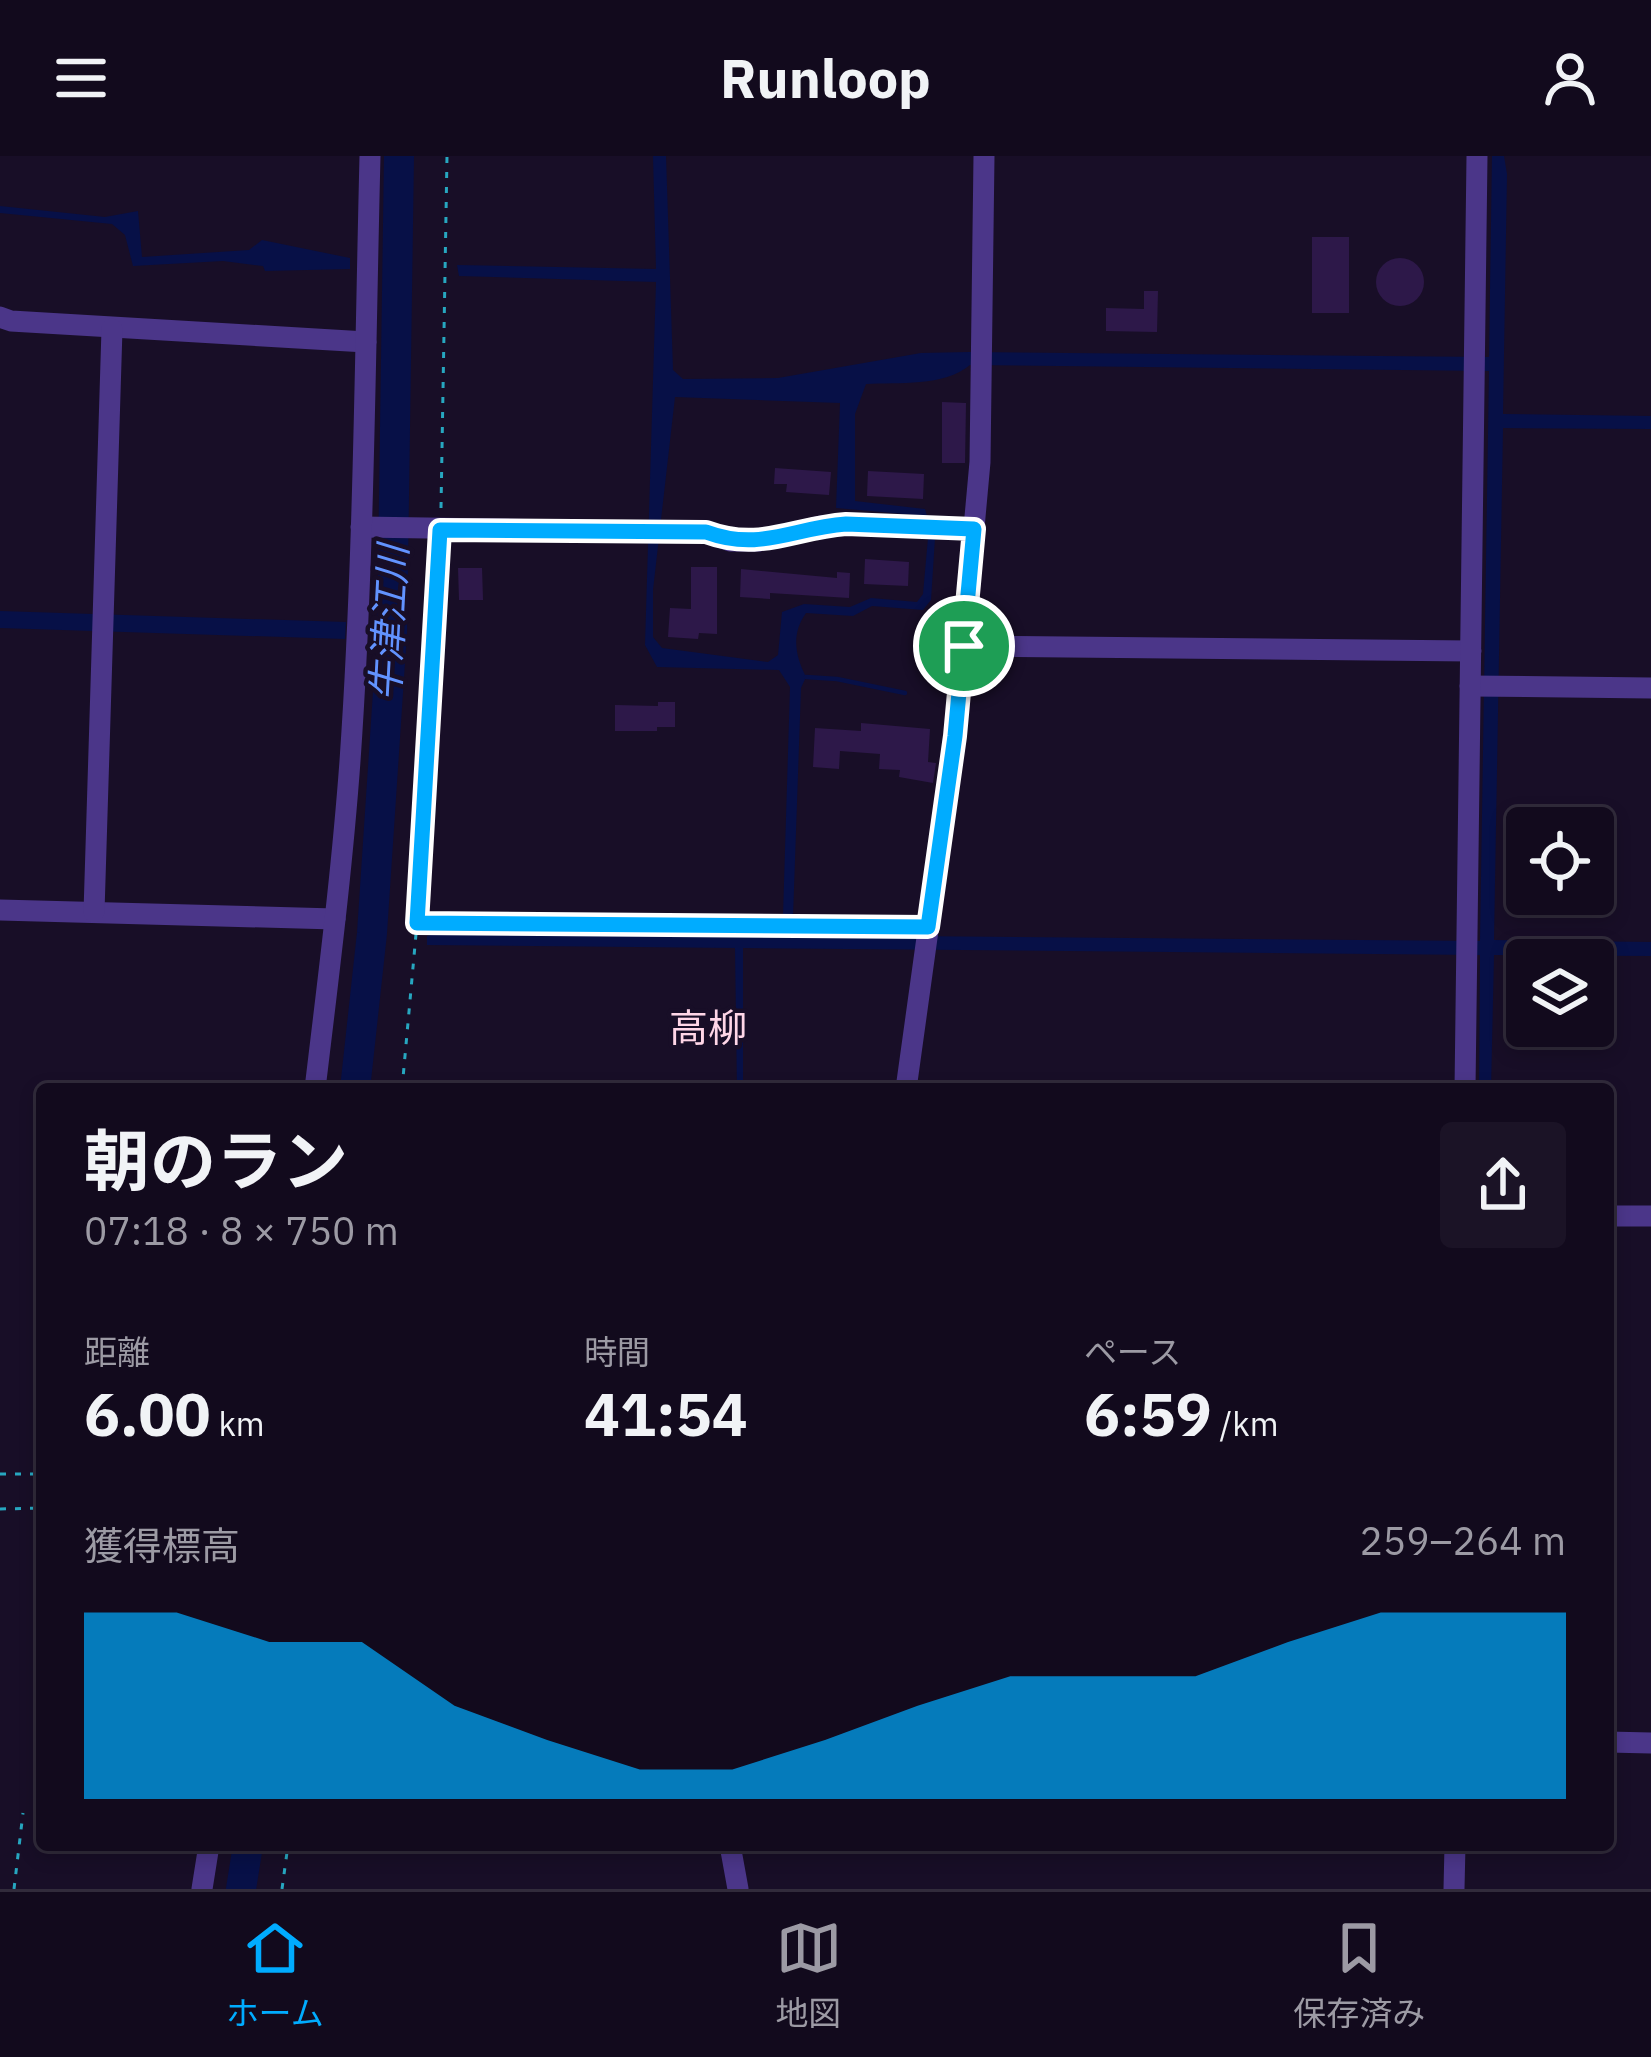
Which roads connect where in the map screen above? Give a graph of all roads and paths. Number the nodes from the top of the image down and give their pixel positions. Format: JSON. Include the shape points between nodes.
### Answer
{"nodes":[{"id":1,"x":370,"y":156,"type":"edge"},
{"id":2,"x":447,"y":156,"type":"edge"},
{"id":3,"x":984,"y":156,"type":"edge"},
{"id":4,"x":1477,"y":156,"type":"edge"},
{"id":5,"x":0,"y":317,"type":"edge"},
{"id":6,"x":112,"y":329,"type":"junction"},
{"id":7,"x":366,"y":342,"type":"junction"},
{"id":8,"x":361,"y":527,"type":"junction"},
{"id":9,"x":974,"y":529,"type":"junction"},
{"id":10,"x":440,"y":530,"type":"junction"},
{"id":11,"x":964,"y":646,"type":"junction"},
{"id":12,"x":1471,"y":651,"type":"junction"},
{"id":13,"x":1470,"y":686,"type":"junction"},
{"id":14,"x":1651,"y":688,"type":"edge"},
{"id":15,"x":0,"y":910,"type":"edge"},
{"id":16,"x":94,"y":912,"type":"junction"},
{"id":17,"x":335,"y":919,"type":"junction"},
{"id":18,"x":417,"y":923,"type":"junction"},
{"id":19,"x":927,"y":938,"type":"junction"},
{"id":20,"x":316,"y":1083,"type":"edge"},
{"id":21,"x":403,"y":1083,"type":"edge"},
{"id":22,"x":906,"y":1083,"type":"edge"},
{"id":23,"x":1465,"y":1083,"type":"edge"},
{"id":24,"x":1614,"y":1216,"type":"edge"},
{"id":25,"x":1651,"y":1216,"type":"edge"},
{"id":26,"x":0,"y":1474,"type":"edge"},
{"id":27,"x":36,"y":1474,"type":"edge"},
{"id":28,"x":36,"y":1508,"type":"edge"},
{"id":29,"x":0,"y":1509,"type":"edge"},
{"id":30,"x":1614,"y":1742,"type":"edge"},
{"id":31,"x":1651,"y":1743,"type":"edge"},
{"id":32,"x":23,"y":1814,"type":"dead end"},
{"id":33,"x":207,"y":1851,"type":"edge"},
{"id":34,"x":287,"y":1851,"type":"edge"},
{"id":35,"x":731,"y":1851,"type":"edge"},
{"id":36,"x":1455,"y":1851,"type":"edge"},
{"id":37,"x":14,"y":1889,"type":"edge"},
{"id":38,"x":202,"y":1889,"type":"edge"},
{"id":39,"x":282,"y":1889,"type":"edge"},
{"id":40,"x":738,"y":1889,"type":"edge"},
{"id":41,"x":1454,"y":1889,"type":"edge"}],
"edges":[{"from":1,"to":7,"type":"street"},
{"from":2,"to":10,"type":"path"},
{"from":3,"to":9,"type":"street"},
{"from":4,"to":12,"type":"street"},
{"from":5,"to":6,"type":"street"},
{"from":6,"to":7,"type":"street"},
{"from":6,"to":16,"type":"street"},
{"from":7,"to":8,"type":"street"},
{"from":8,"to":10,"type":"street"},
{"from":8,"to":17,"type":"street"},
{"from":9,"to":10,"type":"street","via":[[846,524],[758,541],[706,532]]},
{"from":9,"to":11,"type":"street"},
{"from":10,"to":18,"type":"path"},
{"from":11,"to":12,"type":"street"},
{"from":11,"to":19,"type":"street"},
{"from":12,"to":13,"type":"street"},
{"from":13,"to":14,"type":"street"},
{"from":13,"to":23,"type":"street"},
{"from":15,"to":16,"type":"street"},
{"from":16,"to":17,"type":"street"},
{"from":17,"to":20,"type":"street"},
{"from":18,"to":19,"type":"path"},
{"from":18,"to":21,"type":"path"},
{"from":19,"to":22,"type":"street"},
{"from":24,"to":25,"type":"street"},
{"from":26,"to":27,"type":"path"},
{"from":28,"to":29,"type":"path"},
{"from":30,"to":31,"type":"street"},
{"from":32,"to":37,"type":"path"},
{"from":33,"to":38,"type":"street"},
{"from":34,"to":39,"type":"path"},
{"from":35,"to":40,"type":"street"},
{"from":36,"to":41,"type":"street"}]}
